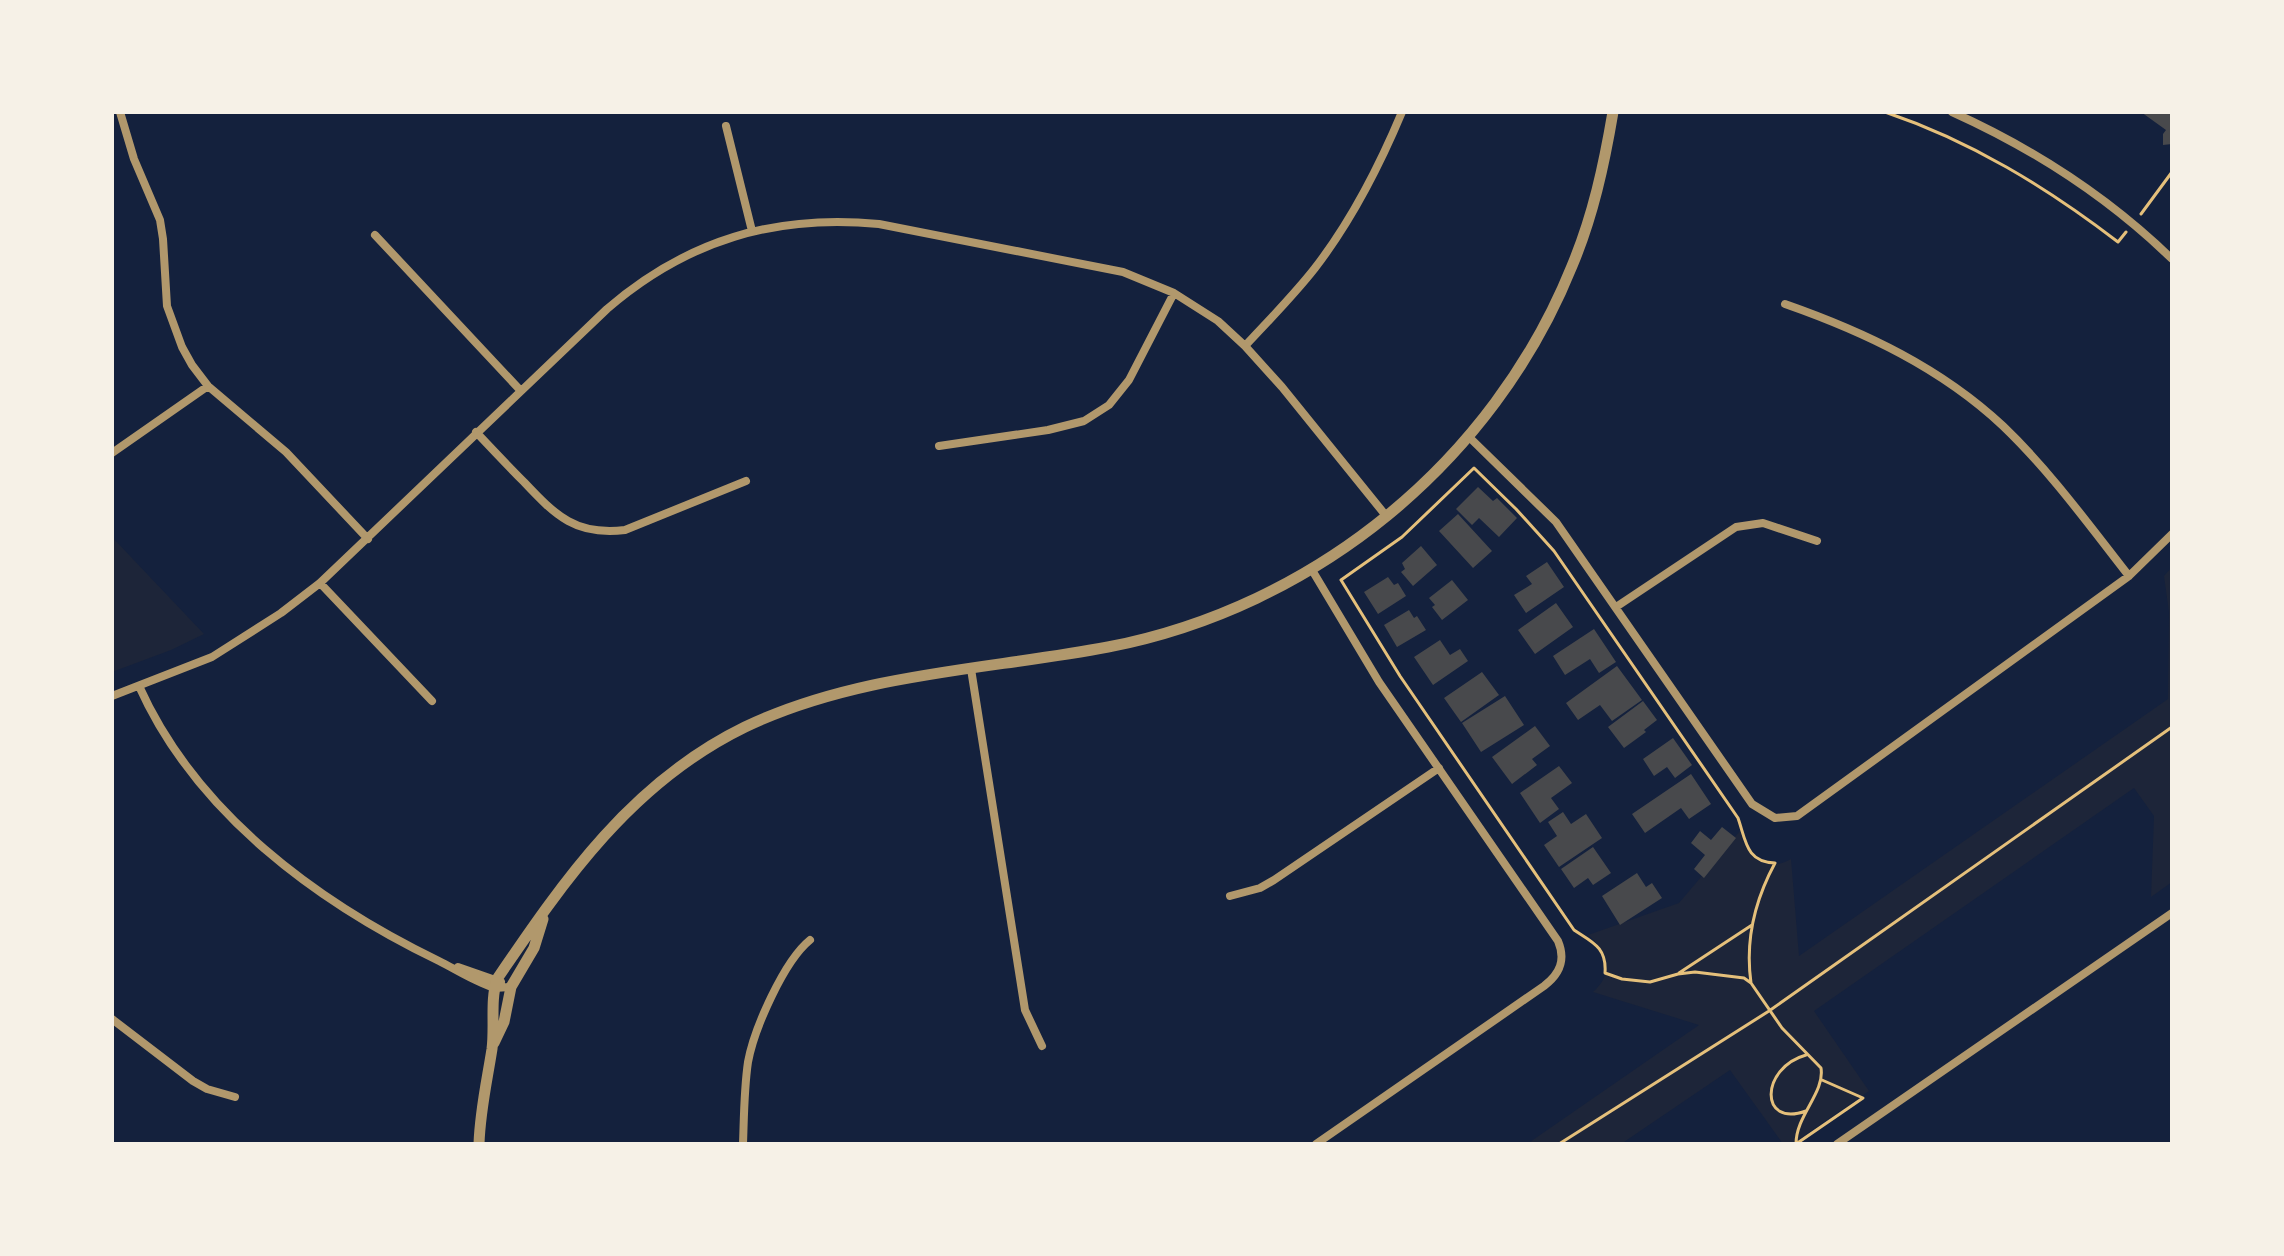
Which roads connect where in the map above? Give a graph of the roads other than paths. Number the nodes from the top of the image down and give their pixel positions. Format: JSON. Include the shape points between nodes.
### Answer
{"nodes":[{"id":1,"x":120,"y":112,"type":"edge"},
{"id":2,"x":1402,"y":112,"type":"edge"},
{"id":3,"x":1613,"y":112,"type":"edge"},
{"id":4,"x":1952,"y":112,"type":"edge"},
{"id":5,"x":726,"y":126,"type":"dead end"},
{"id":6,"x":752,"y":231,"type":"junction"},
{"id":7,"x":375,"y":235,"type":"dead end"},
{"id":8,"x":2172,"y":259,"type":"edge"},
{"id":9,"x":1174,"y":293,"type":"junction"},
{"id":10,"x":1785,"y":304,"type":"dead end"},
{"id":11,"x":1245,"y":346,"type":"junction"},
{"id":12,"x":208,"y":386,"type":"junction"},
{"id":13,"x":521,"y":391,"type":"junction"},
{"id":14,"x":476,"y":432,"type":"junction"},
{"id":15,"x":1469,"y":437,"type":"junction"},
{"id":16,"x":939,"y":446,"type":"dead end"},
{"id":17,"x":112,"y":453,"type":"edge"},
{"id":18,"x":746,"y":481,"type":"dead end"},
{"id":19,"x":1387,"y":517,"type":"junction"},
{"id":20,"x":2172,"y":534,"type":"edge"},
{"id":21,"x":368,"y":539,"type":"junction"},
{"id":22,"x":1817,"y":541,"type":"dead end"},
{"id":23,"x":1312,"y":570,"type":"junction"},
{"id":24,"x":2129,"y":576,"type":"junction"},
{"id":25,"x":320,"y":583,"type":"junction"},
{"id":26,"x":1616,"y":607,"type":"junction"},
{"id":27,"x":971,"y":669,"type":"junction"},
{"id":28,"x":139,"y":686,"type":"junction"},
{"id":29,"x":112,"y":696,"type":"edge"},
{"id":30,"x":432,"y":701,"type":"dead end"},
{"id":31,"x":1439,"y":768,"type":"junction"},
{"id":32,"x":1230,"y":896,"type":"dead end"},
{"id":33,"x":2172,"y":913,"type":"edge"},
{"id":34,"x":544,"y":915,"type":"junction"},
{"id":35,"x":810,"y":940,"type":"dead end"},
{"id":36,"x":496,"y":984,"type":"junction"},
{"id":37,"x":511,"y":987,"type":"junction"},
{"id":38,"x":112,"y":1019,"type":"edge"},
{"id":39,"x":1042,"y":1046,"type":"dead end"},
{"id":40,"x":492,"y":1047,"type":"junction"},
{"id":41,"x":235,"y":1097,"type":"dead end"},
{"id":42,"x":479,"y":1144,"type":"edge"},
{"id":43,"x":743,"y":1144,"type":"edge"},
{"id":44,"x":1316,"y":1144,"type":"edge"},
{"id":45,"x":1837,"y":1144,"type":"edge"}],
"edges":[{"from":1,"to":12,"type":"street","via":[[160,220],[173,326]]},
{"from":2,"to":11,"type":"street","via":[[1372,180],[1331,246]]},
{"from":3,"to":15,"type":"street","via":[[1595,202],[1559,298],[1522,365]]},
{"from":4,"to":8,"type":"street","via":[[2066,173]]},
{"from":5,"to":6,"type":"street"},
{"from":6,"to":9,"type":"street","via":[[820,221],[879,224],[1123,272]]},
{"from":6,"to":13,"type":"street","via":[[696,250],[648,276]]},
{"from":7,"to":13,"type":"street"},
{"from":9,"to":11,"type":"street"},
{"from":9,"to":16,"type":"street","via":[[1129,380],[1096,415],[1069,426]]},
{"from":10,"to":24,"type":"street","via":[[1894,349],[1970,398],[2027,451]]},
{"from":11,"to":19,"type":"street"},
{"from":12,"to":17,"type":"street"},
{"from":12,"to":21,"type":"street","via":[[269,436]]},
{"from":13,"to":14,"type":"street"},
{"from":14,"to":18,"type":"street","via":[[546,506],[561,519],[589,530],[625,530]]},
{"from":14,"to":21,"type":"street"},
{"from":15,"to":19,"type":"street"},
{"from":15,"to":26,"type":"street","via":[[1556,522]]},
{"from":19,"to":23,"type":"street"},
{"from":20,"to":24,"type":"street"},
{"from":21,"to":25,"type":"street"},
{"from":22,"to":26,"type":"street","via":[[1763,523],[1736,527]]},
{"from":23,"to":27,"type":"street","via":[[1229,611],[1147,638]]},
{"from":23,"to":31,"type":"street","via":[[1368,666]]},
{"from":24,"to":26,"type":"street","via":[[1797,816],[1785,819],[1764,814],[1752,804]]},
{"from":25,"to":28,"type":"street","via":[[212,657]]},
{"from":25,"to":30,"type":"street"},
{"from":27,"to":34,"type":"street","via":[[839,692],[779,712],[710,746],[616,821]]},
{"from":27,"to":39,"type":"street","via":[[1025,1010]]},
{"from":28,"to":29,"type":"street"},
{"from":28,"to":36,"type":"street","via":[[178,753],[260,845],[349,913],[441,963]]},
{"from":31,"to":32,"type":"street","via":[[1274,880]]},
{"from":31,"to":44,"type":"street","via":[[1558,941],[1561,965],[1544,986]]},
{"from":33,"to":45,"type":"street"},
{"from":34,"to":36,"type":"street"},
{"from":34,"to":37,"type":"street","via":[[534,948]]},
{"from":35,"to":43,"type":"street","via":[[783,972],[754,1042]]},
{"from":36,"to":37,"type":"street"},
{"from":36,"to":40,"type":"street"},
{"from":37,"to":40,"type":"street"},
{"from":38,"to":41,"type":"street","via":[[193,1081]]},
{"from":40,"to":42,"type":"street"}]}
